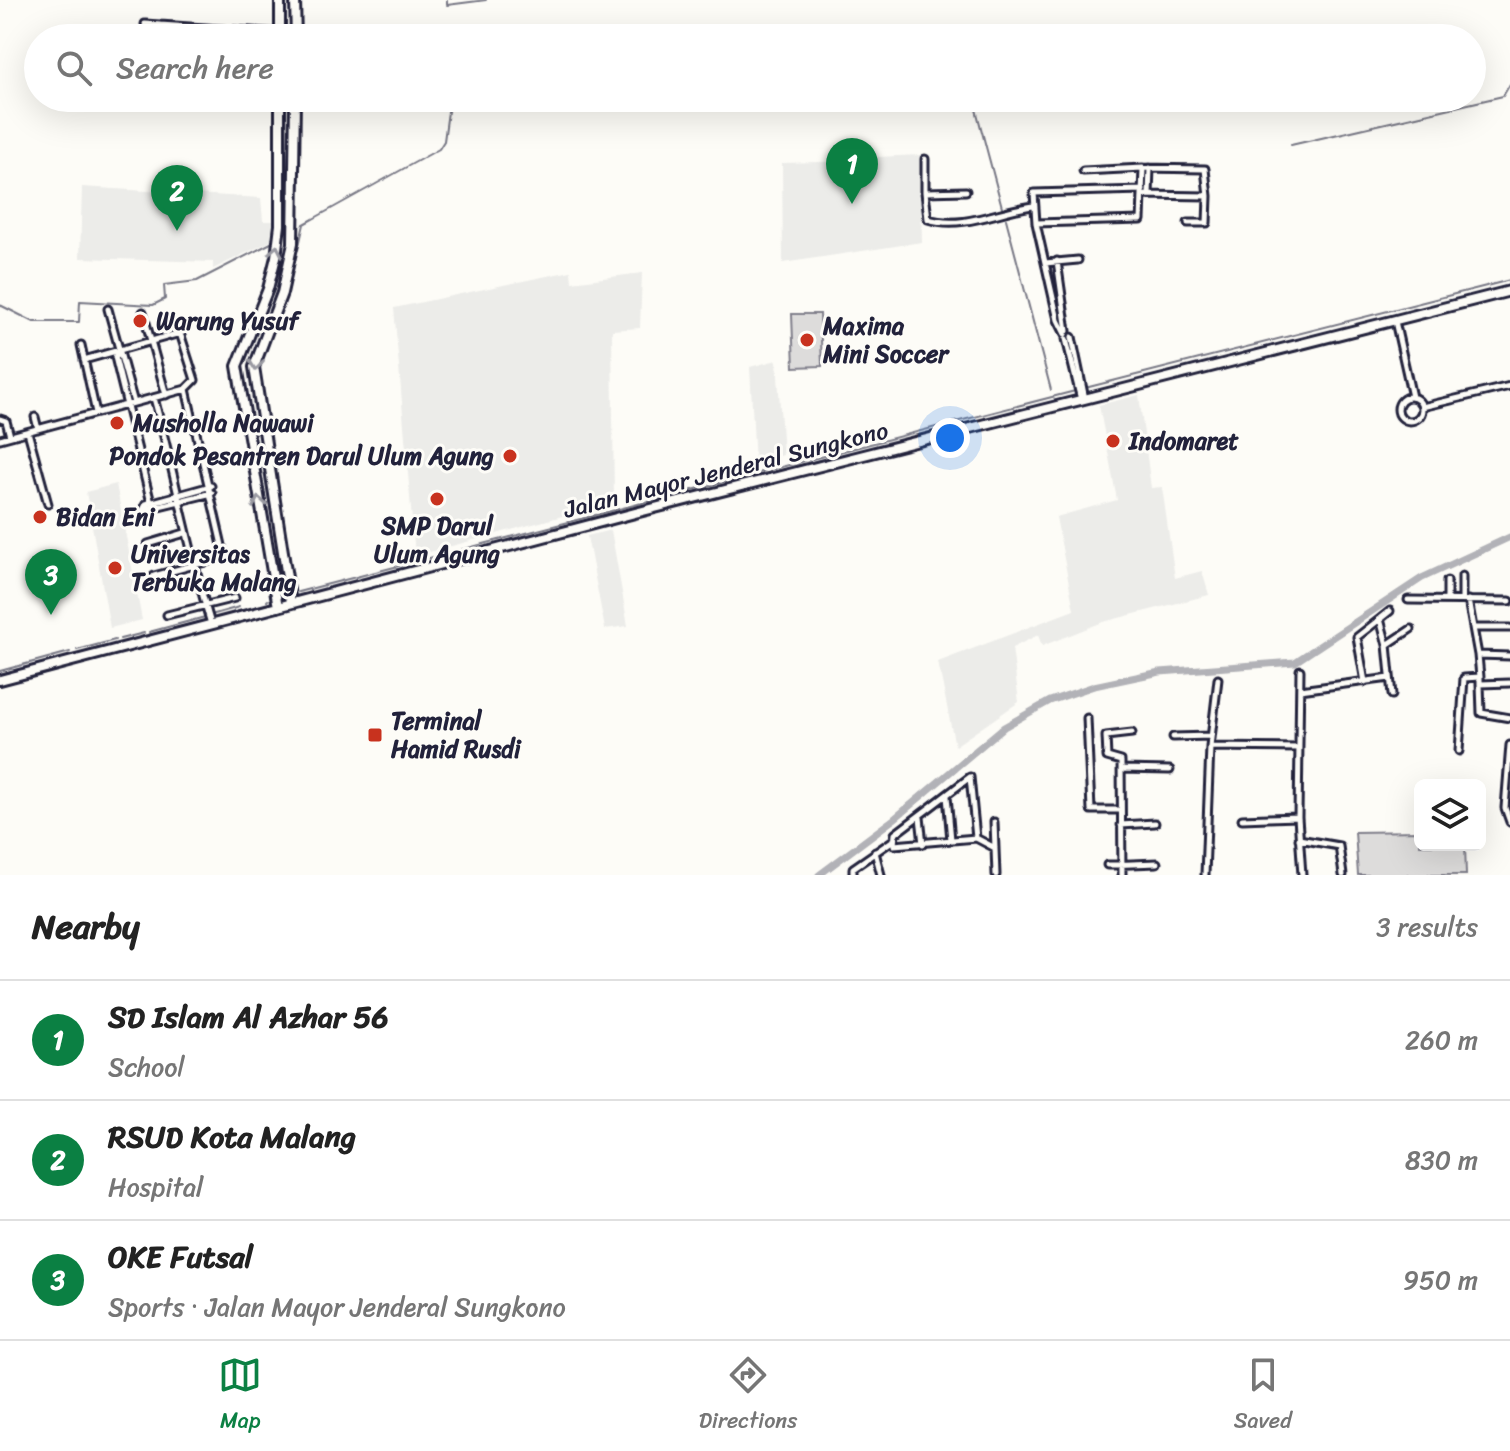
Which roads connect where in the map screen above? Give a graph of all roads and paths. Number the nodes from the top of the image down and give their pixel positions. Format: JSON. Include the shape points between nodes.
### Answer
{"nodes":[{"id":1,"x":280,"y":0,"type":"edge"},
{"id":2,"x":295,"y":0,"type":"edge"},
{"id":3,"x":280,"y":24,"type":"edge"},
{"id":4,"x":296,"y":24,"type":"edge"},
{"id":5,"x":280,"y":112,"type":"edge"},
{"id":6,"x":295,"y":112,"type":"edge"},
{"id":7,"x":925,"y":159,"type":"dead end"},
{"id":8,"x":1146,"y":168,"type":"junction"},
{"id":9,"x":1083,"y":171,"type":"dead end"},
{"id":10,"x":966,"y":191,"type":"dead end"},
{"id":11,"x":925,"y":192,"type":"junction"},
{"id":12,"x":1145,"y":193,"type":"junction"},
{"id":13,"x":1208,"y":196,"type":"junction"},
{"id":14,"x":1033,"y":206,"type":"junction"},
{"id":15,"x":1036,"y":223,"type":"junction"},
{"id":16,"x":1188,"y":223,"type":"dead end"},
{"id":17,"x":1078,"y":260,"type":"dead end"},
{"id":18,"x":1057,"y":261,"type":"junction"},
{"id":19,"x":1045,"y":263,"type":"junction"},
{"id":20,"x":268,"y":289,"type":"junction"},
{"id":21,"x":1510,"y":291,"type":"edge"},
{"id":22,"x":282,"y":293,"type":"junction"},
{"id":23,"x":108,"y":309,"type":"dead end"},
{"id":24,"x":143,"y":312,"type":"dead end"},
{"id":25,"x":1395,"y":321,"type":"junction"},
{"id":26,"x":1068,"y":335,"type":"junction"},
{"id":27,"x":151,"y":343,"type":"junction"},
{"id":28,"x":81,"y":345,"type":"dead end"},
{"id":29,"x":118,"y":352,"type":"junction"},
{"id":30,"x":84,"y":360,"type":"junction"},
{"id":31,"x":1510,"y":386,"type":"edge"},
{"id":32,"x":186,"y":389,"type":"junction"},
{"id":33,"x":1081,"y":393,"type":"junction"},
{"id":34,"x":166,"y":395,"type":"junction"},
{"id":35,"x":1412,"y":397,"type":"junction"},
{"id":36,"x":154,"y":398,"type":"junction"},
{"id":37,"x":134,"y":403,"type":"junction"},
{"id":38,"x":125,"y":406,"type":"junction"},
{"id":39,"x":1422,"y":407,"type":"junction"},
{"id":40,"x":96,"y":413,"type":"junction"},
{"id":41,"x":35,"y":417,"type":"dead end"},
{"id":42,"x":0,"y":419,"type":"edge"},
{"id":43,"x":38,"y":429,"type":"junction"},
{"id":44,"x":28,"y":432,"type":"junction"},
{"id":45,"x":10,"y":437,"type":"junction"},
{"id":46,"x":0,"y":438,"type":"edge"},
{"id":47,"x":211,"y":486,"type":"junction"},
{"id":48,"x":212,"y":493,"type":"junction"},
{"id":49,"x":179,"y":495,"type":"junction"},
{"id":50,"x":151,"y":503,"type":"junction"},
{"id":51,"x":178,"y":503,"type":"junction"},
{"id":52,"x":48,"y":504,"type":"dead end"},
{"id":53,"x":185,"y":533,"type":"junction"},
{"id":54,"x":148,"y":544,"type":"dead end"},
{"id":55,"x":194,"y":565,"type":"junction"},
{"id":56,"x":154,"y":576,"type":"dead end"},
{"id":57,"x":1462,"y":576,"type":"dead end"},
{"id":58,"x":1447,"y":581,"type":"dead end"},
{"id":59,"x":235,"y":598,"type":"dead end"},
{"id":60,"x":1447,"y":599,"type":"junction"},
{"id":61,"x":1408,"y":600,"type":"dead end"},
{"id":62,"x":1465,"y":600,"type":"junction"},
{"id":63,"x":1510,"y":601,"type":"edge"},
{"id":64,"x":291,"y":603,"type":"junction"},
{"id":65,"x":205,"y":606,"type":"junction"},
{"id":66,"x":278,"y":607,"type":"junction"},
{"id":67,"x":1390,"y":611,"type":"dead end"},
{"id":68,"x":167,"y":615,"type":"dead end"},
{"id":69,"x":1380,"y":619,"type":"junction"},
{"id":70,"x":211,"y":624,"type":"junction"},
{"id":71,"x":1474,"y":628,"type":"junction"},
{"id":72,"x":1510,"y":628,"type":"edge"},
{"id":73,"x":1411,"y":629,"type":"dead end"},
{"id":74,"x":1387,"y":645,"type":"junction"},
{"id":75,"x":1478,"y":655,"type":"junction"},
{"id":76,"x":1510,"y":656,"type":"edge"},
{"id":77,"x":1300,"y":670,"type":"dead end"},
{"id":78,"x":1390,"y":678,"type":"junction"},
{"id":79,"x":1218,"y":679,"type":"dead end"},
{"id":80,"x":0,"y":680,"type":"edge"},
{"id":81,"x":1480,"y":680,"type":"junction"},
{"id":82,"x":1365,"y":683,"type":"junction"},
{"id":83,"x":1510,"y":683,"type":"edge"},
{"id":84,"x":1300,"y":690,"type":"junction"},
{"id":85,"x":1392,"y":695,"type":"dead end"},
{"id":86,"x":1087,"y":718,"type":"dead end"},
{"id":87,"x":1510,"y":718,"type":"edge"},
{"id":88,"x":1132,"y":733,"type":"dead end"},
{"id":89,"x":1211,"y":736,"type":"junction"},
{"id":90,"x":1173,"y":737,"type":"dead end"},
{"id":91,"x":1510,"y":745,"type":"edge"},
{"id":92,"x":1210,"y":747,"type":"junction"},
{"id":93,"x":1299,"y":748,"type":"junction"},
{"id":94,"x":1459,"y":751,"type":"dead end"},
{"id":95,"x":1121,"y":769,"type":"junction"},
{"id":96,"x":1170,"y":770,"type":"dead end"},
{"id":97,"x":1508,"y":784,"type":"edge"},
{"id":98,"x":946,"y":795,"type":"junction"},
{"id":99,"x":1120,"y":810,"type":"junction"},
{"id":100,"x":920,"y":816,"type":"junction"},
{"id":101,"x":1298,"y":817,"type":"junction"},
{"id":102,"x":1242,"y":819,"type":"dead end"},
{"id":103,"x":994,"y":822,"type":"dead end"},
{"id":104,"x":1510,"y":822,"type":"edge"},
{"id":105,"x":1155,"y":823,"type":"dead end"},
{"id":106,"x":1121,"y":825,"type":"junction"},
{"id":107,"x":976,"y":838,"type":"junction"},
{"id":108,"x":1299,"y":839,"type":"junction"},
{"id":109,"x":951,"y":840,"type":"junction"},
{"id":110,"x":892,"y":841,"type":"junction"},
{"id":111,"x":923,"y":844,"type":"junction"},
{"id":112,"x":995,"y":848,"type":"junction"},
{"id":113,"x":875,"y":852,"type":"junction"},
{"id":114,"x":1157,"y":863,"type":"dead end"},
{"id":115,"x":1122,"y":864,"type":"junction"},
{"id":116,"x":1107,"y":865,"type":"dead end"},
{"id":117,"x":853,"y":875,"type":"edge"},
{"id":118,"x":881,"y":875,"type":"edge"},
{"id":119,"x":996,"y":875,"type":"edge"},
{"id":120,"x":1122,"y":875,"type":"edge"},
{"id":121,"x":1205,"y":875,"type":"edge"},
{"id":122,"x":1302,"y":875,"type":"edge"},
{"id":123,"x":1343,"y":875,"type":"edge"}],
"edges":[{"from":1,"to":3,"type":"main road"},
{"from":2,"to":4,"type":"main road"},
{"from":20,"to":5,"type":"main road","one_way":true,"via":[[280,225]]},
{"from":6,"to":22,"type":"main road","via":[[293,243]]},
{"from":7,"to":11,"type":"street"},
{"from":8,"to":9,"type":"street"},
{"from":8,"to":12,"type":"street"},
{"from":8,"to":13,"type":"street","via":[[1205,169]]},
{"from":10,"to":11,"type":"street"},
{"from":11,"to":14,"type":"street","via":[[930,221],[1000,216],[1007,209]]},
{"from":12,"to":13,"type":"street"},
{"from":12,"to":14,"type":"street","via":[[1037,192]]},
{"from":12,"to":15,"type":"street","via":[[1141,220]]},
{"from":13,"to":16,"type":"street","via":[[1207,223]]},
{"from":14,"to":15,"type":"street"},
{"from":15,"to":19,"type":"street"},
{"from":17,"to":18,"type":"street"},
{"from":18,"to":19,"type":"street"},
{"from":18,"to":26,"type":"street"},
{"from":19,"to":26,"type":"street","via":[[1058,320]]},
{"from":20,"to":22,"type":"main road"},
{"from":66,"to":20,"type":"main road","one_way":true,"via":[[237,366]]},
{"from":21,"to":25,"type":"main road","name":"Jalan Mayor Jenderal Sungkono"},
{"from":22,"to":64,"type":"main road","one_way":true,"via":[[254,367]]},
{"from":23,"to":29,"type":"street"},
{"from":24,"to":27,"type":"street"},
{"from":25,"to":33,"type":"main road","name":"Jalan Mayor Jenderal Sungkono"},
{"from":25,"to":35,"type":"street"},
{"from":26,"to":33,"type":"street"},
{"from":27,"to":29,"type":"street"},
{"from":27,"to":32,"type":"street","via":[[181,334],[195,379]]},
{"from":27,"to":34,"type":"street"},
{"from":28,"to":30,"type":"street"},
{"from":29,"to":30,"type":"street"},
{"from":29,"to":37,"type":"street"},
{"from":29,"to":38,"type":"street"},
{"from":30,"to":40,"type":"street"},
{"from":31,"to":39,"type":"street"},
{"from":32,"to":34,"type":"street"},
{"from":32,"to":47,"type":"street"},
{"from":33,"to":64,"type":"main road","name":"Jalan Mayor Jenderal Sungkono"},
{"from":34,"to":36,"type":"street"},
{"from":35,"to":39,"type":"street"},
{"from":35,"to":39,"type":"street","via":[[1401,400],[1400,418],[1416,420]]},
{"from":36,"to":37,"type":"street"},
{"from":36,"to":49,"type":"street"},
{"from":37,"to":38,"type":"street"},
{"from":38,"to":40,"type":"street"},
{"from":38,"to":50,"type":"street"},
{"from":40,"to":43,"type":"street"},
{"from":41,"to":43,"type":"street"},
{"from":42,"to":45,"type":"street","via":[[6,421]]},
{"from":43,"to":44,"type":"street"},
{"from":44,"to":45,"type":"street"},
{"from":44,"to":52,"type":"street"},
{"from":45,"to":46,"type":"street"},
{"from":47,"to":48,"type":"street"},
{"from":47,"to":49,"type":"street"},
{"from":48,"to":51,"type":"street"},
{"from":48,"to":55,"type":"street","via":[[224,554]]},
{"from":49,"to":50,"type":"street"},
{"from":49,"to":51,"type":"street"},
{"from":50,"to":51,"type":"street","via":[[144,512]]},
{"from":51,"to":53,"type":"street"},
{"from":53,"to":54,"type":"street"},
{"from":53,"to":55,"type":"street"},
{"from":55,"to":56,"type":"street"},
{"from":55,"to":65,"type":"street"},
{"from":57,"to":62,"type":"street"},
{"from":58,"to":60,"type":"street"},
{"from":59,"to":65,"type":"street"},
{"from":60,"to":61,"type":"street"},
{"from":60,"to":62,"type":"street"},
{"from":62,"to":63,"type":"street"},
{"from":62,"to":71,"type":"street"},
{"from":64,"to":66,"type":"main road","name":"Jalan Mayor Jenderal Sungkono"},
{"from":65,"to":68,"type":"street"},
{"from":65,"to":70,"type":"street"},
{"from":66,"to":70,"type":"main road","name":"Jalan Mayor Jenderal Sungkono"},
{"from":67,"to":69,"type":"street"},
{"from":69,"to":74,"type":"street"},
{"from":69,"to":82,"type":"street","via":[[1357,637]]},
{"from":70,"to":80,"type":"main road","name":"Jalan Mayor Jenderal Sungkono"},
{"from":71,"to":72,"type":"street"},
{"from":71,"to":75,"type":"street"},
{"from":73,"to":74,"type":"street"},
{"from":74,"to":78,"type":"street"},
{"from":75,"to":76,"type":"street"},
{"from":75,"to":81,"type":"street"},
{"from":77,"to":84,"type":"street"},
{"from":78,"to":82,"type":"street"},
{"from":78,"to":85,"type":"street"},
{"from":79,"to":89,"type":"street"},
{"from":81,"to":83,"type":"street"},
{"from":81,"to":87,"type":"street","via":[[1481,713]]},
{"from":81,"to":94,"type":"street","via":[[1463,679]]},
{"from":82,"to":84,"type":"street"},
{"from":84,"to":93,"type":"street"},
{"from":86,"to":99,"type":"street","via":[[1091,810]]},
{"from":88,"to":95,"type":"street","via":[[1106,736],[1107,757],[1120,760]]},
{"from":89,"to":90,"type":"street"},
{"from":89,"to":92,"type":"street"},
{"from":91,"to":97,"type":"street"},
{"from":92,"to":93,"type":"street"},
{"from":92,"to":121,"type":"street"},
{"from":93,"to":101,"type":"street"},
{"from":95,"to":96,"type":"street"},
{"from":95,"to":99,"type":"street"},
{"from":97,"to":104,"type":"street","via":[[1505,808]]},
{"from":98,"to":100,"type":"street"},
{"from":98,"to":107,"type":"street","via":[[972,779]]},
{"from":98,"to":109,"type":"street"},
{"from":99,"to":106,"type":"street"},
{"from":100,"to":110,"type":"street"},
{"from":100,"to":111,"type":"street"},
{"from":101,"to":102,"type":"street"},
{"from":101,"to":108,"type":"street"},
{"from":103,"to":112,"type":"street"},
{"from":105,"to":106,"type":"street"},
{"from":106,"to":115,"type":"street"},
{"from":107,"to":109,"type":"street"},
{"from":107,"to":112,"type":"street"},
{"from":108,"to":122,"type":"street"},
{"from":108,"to":123,"type":"street","via":[[1339,846]]},
{"from":109,"to":111,"type":"street"},
{"from":110,"to":111,"type":"street","via":[[898,846]]},
{"from":110,"to":113,"type":"street"},
{"from":112,"to":119,"type":"street"},
{"from":113,"to":117,"type":"street","via":[[853,868]]},
{"from":113,"to":118,"type":"street"},
{"from":114,"to":115,"type":"street"},
{"from":115,"to":116,"type":"street"},
{"from":115,"to":120,"type":"street"}]}
